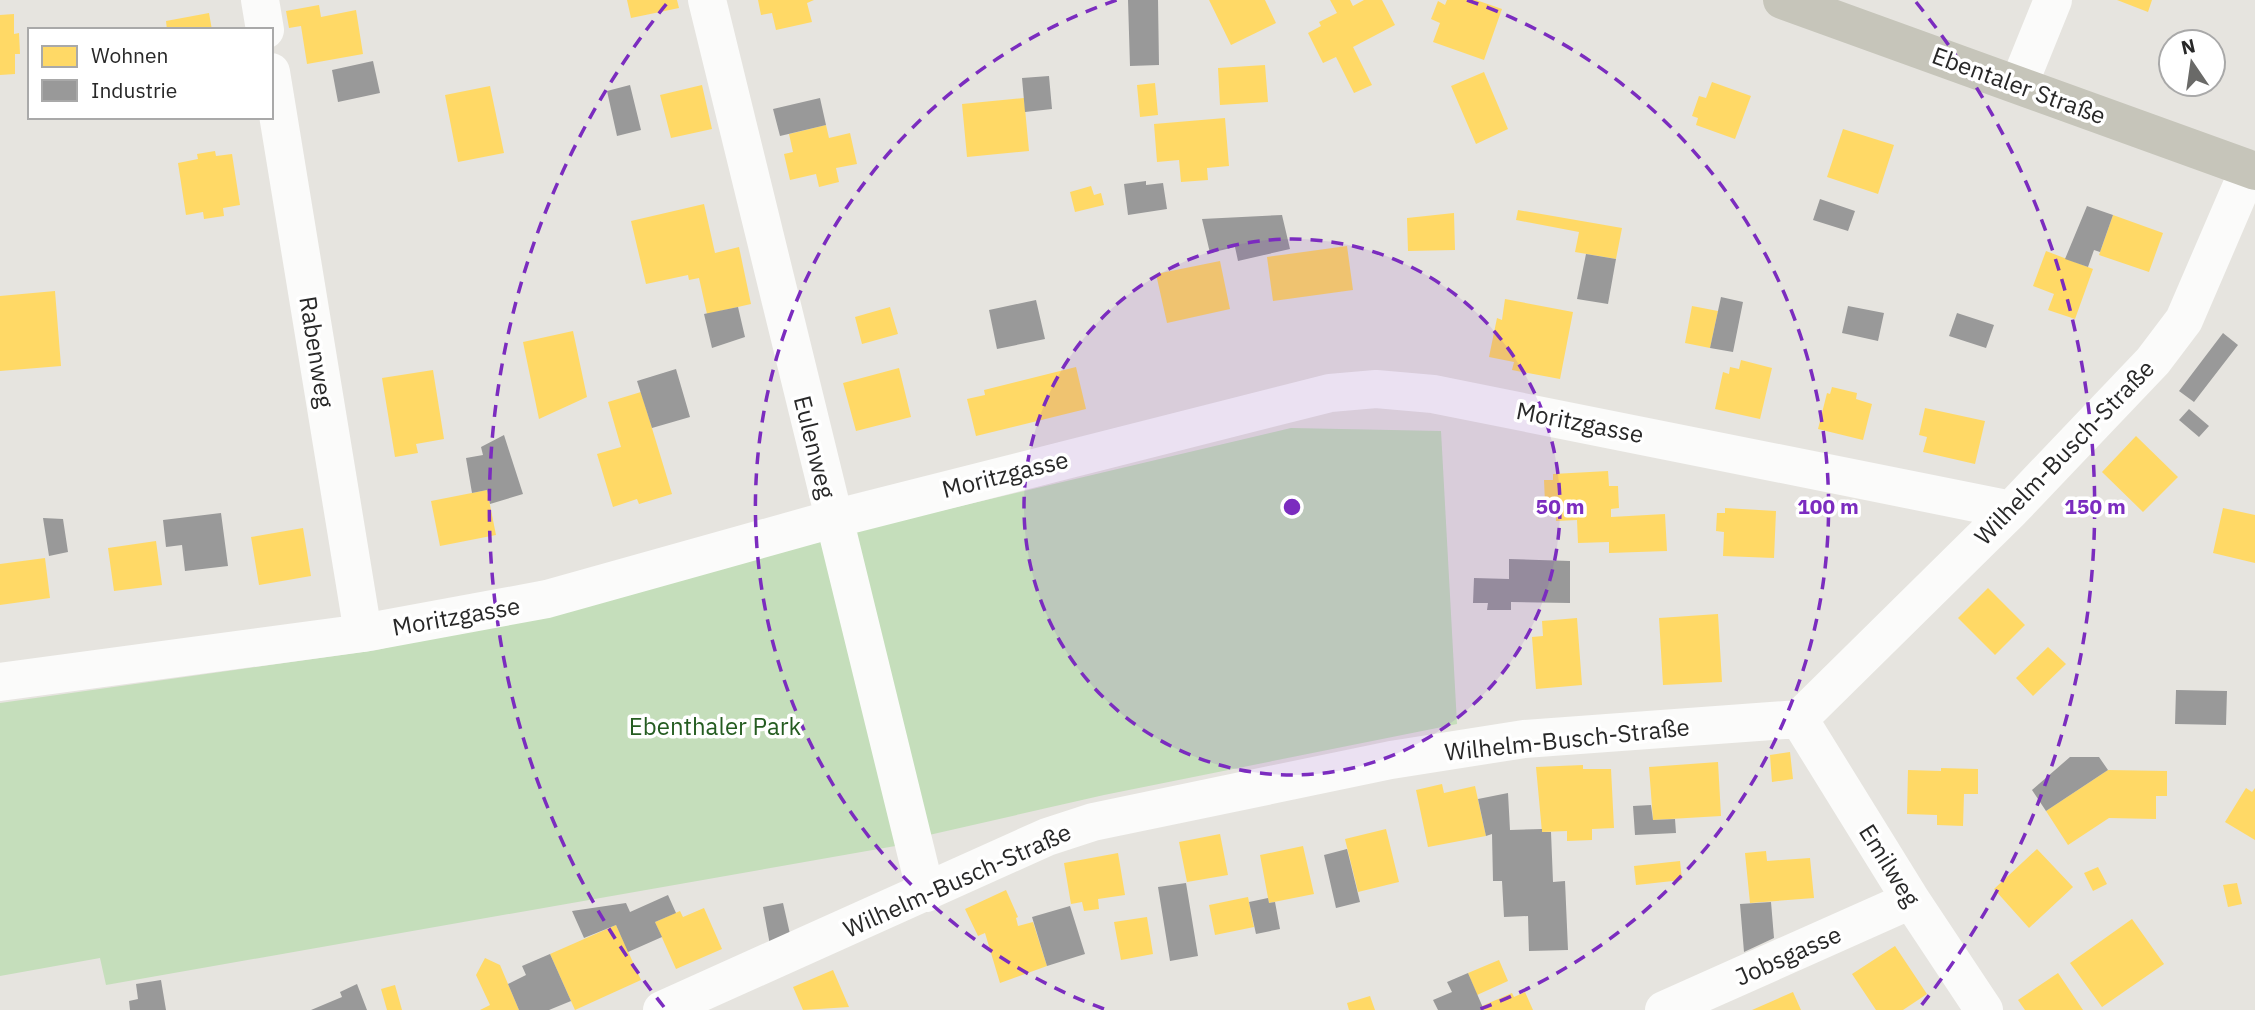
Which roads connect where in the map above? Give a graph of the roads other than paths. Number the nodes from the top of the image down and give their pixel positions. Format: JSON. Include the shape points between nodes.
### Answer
{"nodes":[{"id":1,"x":260,"y":0,"type":"edge"},
{"id":2,"x":707,"y":0,"type":"edge"},
{"id":3,"x":1782,"y":0,"type":"edge"},
{"id":4,"x":2053,"y":0,"type":"edge"},
{"id":5,"x":265,"y":28,"type":"edge"},
{"id":6,"x":273,"y":84,"type":"edge"},
{"id":7,"x":2019,"y":84,"type":"junction"},
{"id":8,"x":2252,"y":170,"type":"edge"},
{"id":9,"x":2011,"y":510,"type":"junction"},
{"id":10,"x":833,"y":519,"type":"junction"},
{"id":11,"x":363,"y":633,"type":"junction"},
{"id":12,"x":0,"y":682,"type":"edge"},
{"id":13,"x":1799,"y":719,"type":"junction"},
{"id":14,"x":926,"y":892,"type":"junction"},
{"id":15,"x":1911,"y":900,"type":"junction"},
{"id":16,"x":662,"y":1010,"type":"edge"},
{"id":17,"x":1664,"y":1010,"type":"edge"},
{"id":18,"x":1984,"y":1010,"type":"edge"}],
"edges":[{"from":1,"to":5,"type":"street"},
{"from":2,"to":10,"type":"street","name":"Eulenweg"},
{"from":3,"to":7,"type":"main road","name":"Ebentaler Straße"},
{"from":4,"to":7,"type":"street"},
{"from":6,"to":11,"type":"street","name":"Rabenweg"},
{"from":7,"to":8,"type":"main road","name":"Ebentaler Straße"},
{"from":8,"to":9,"type":"street","name":"Wilhelm-Busch-Straße","via":[[2184,320],[2153,361]]},
{"from":9,"to":10,"type":"street","name":"Moritzgasse","via":[[1484,403],[1376,389],[1284,402]]},
{"from":9,"to":13,"type":"street","name":"Wilhelm-Busch-Straße"},
{"from":10,"to":11,"type":"street","name":"Moritzgasse","via":[[547,600]]},
{"from":10,"to":14,"type":"street","name":"Eulenweg"},
{"from":11,"to":12,"type":"street","name":"Moritzgasse"},
{"from":13,"to":14,"type":"street","name":"Wilhelm-Busch-Straße","via":[[1524,739],[1391,760],[1093,822],[1048,837]]},
{"from":13,"to":15,"type":"street","name":"Emilweg"},
{"from":14,"to":16,"type":"street","name":"Wilhelm-Busch-Straße"},
{"from":15,"to":17,"type":"street","name":"Jobsgasse"},
{"from":15,"to":18,"type":"street","name":"Emilweg"}]}
